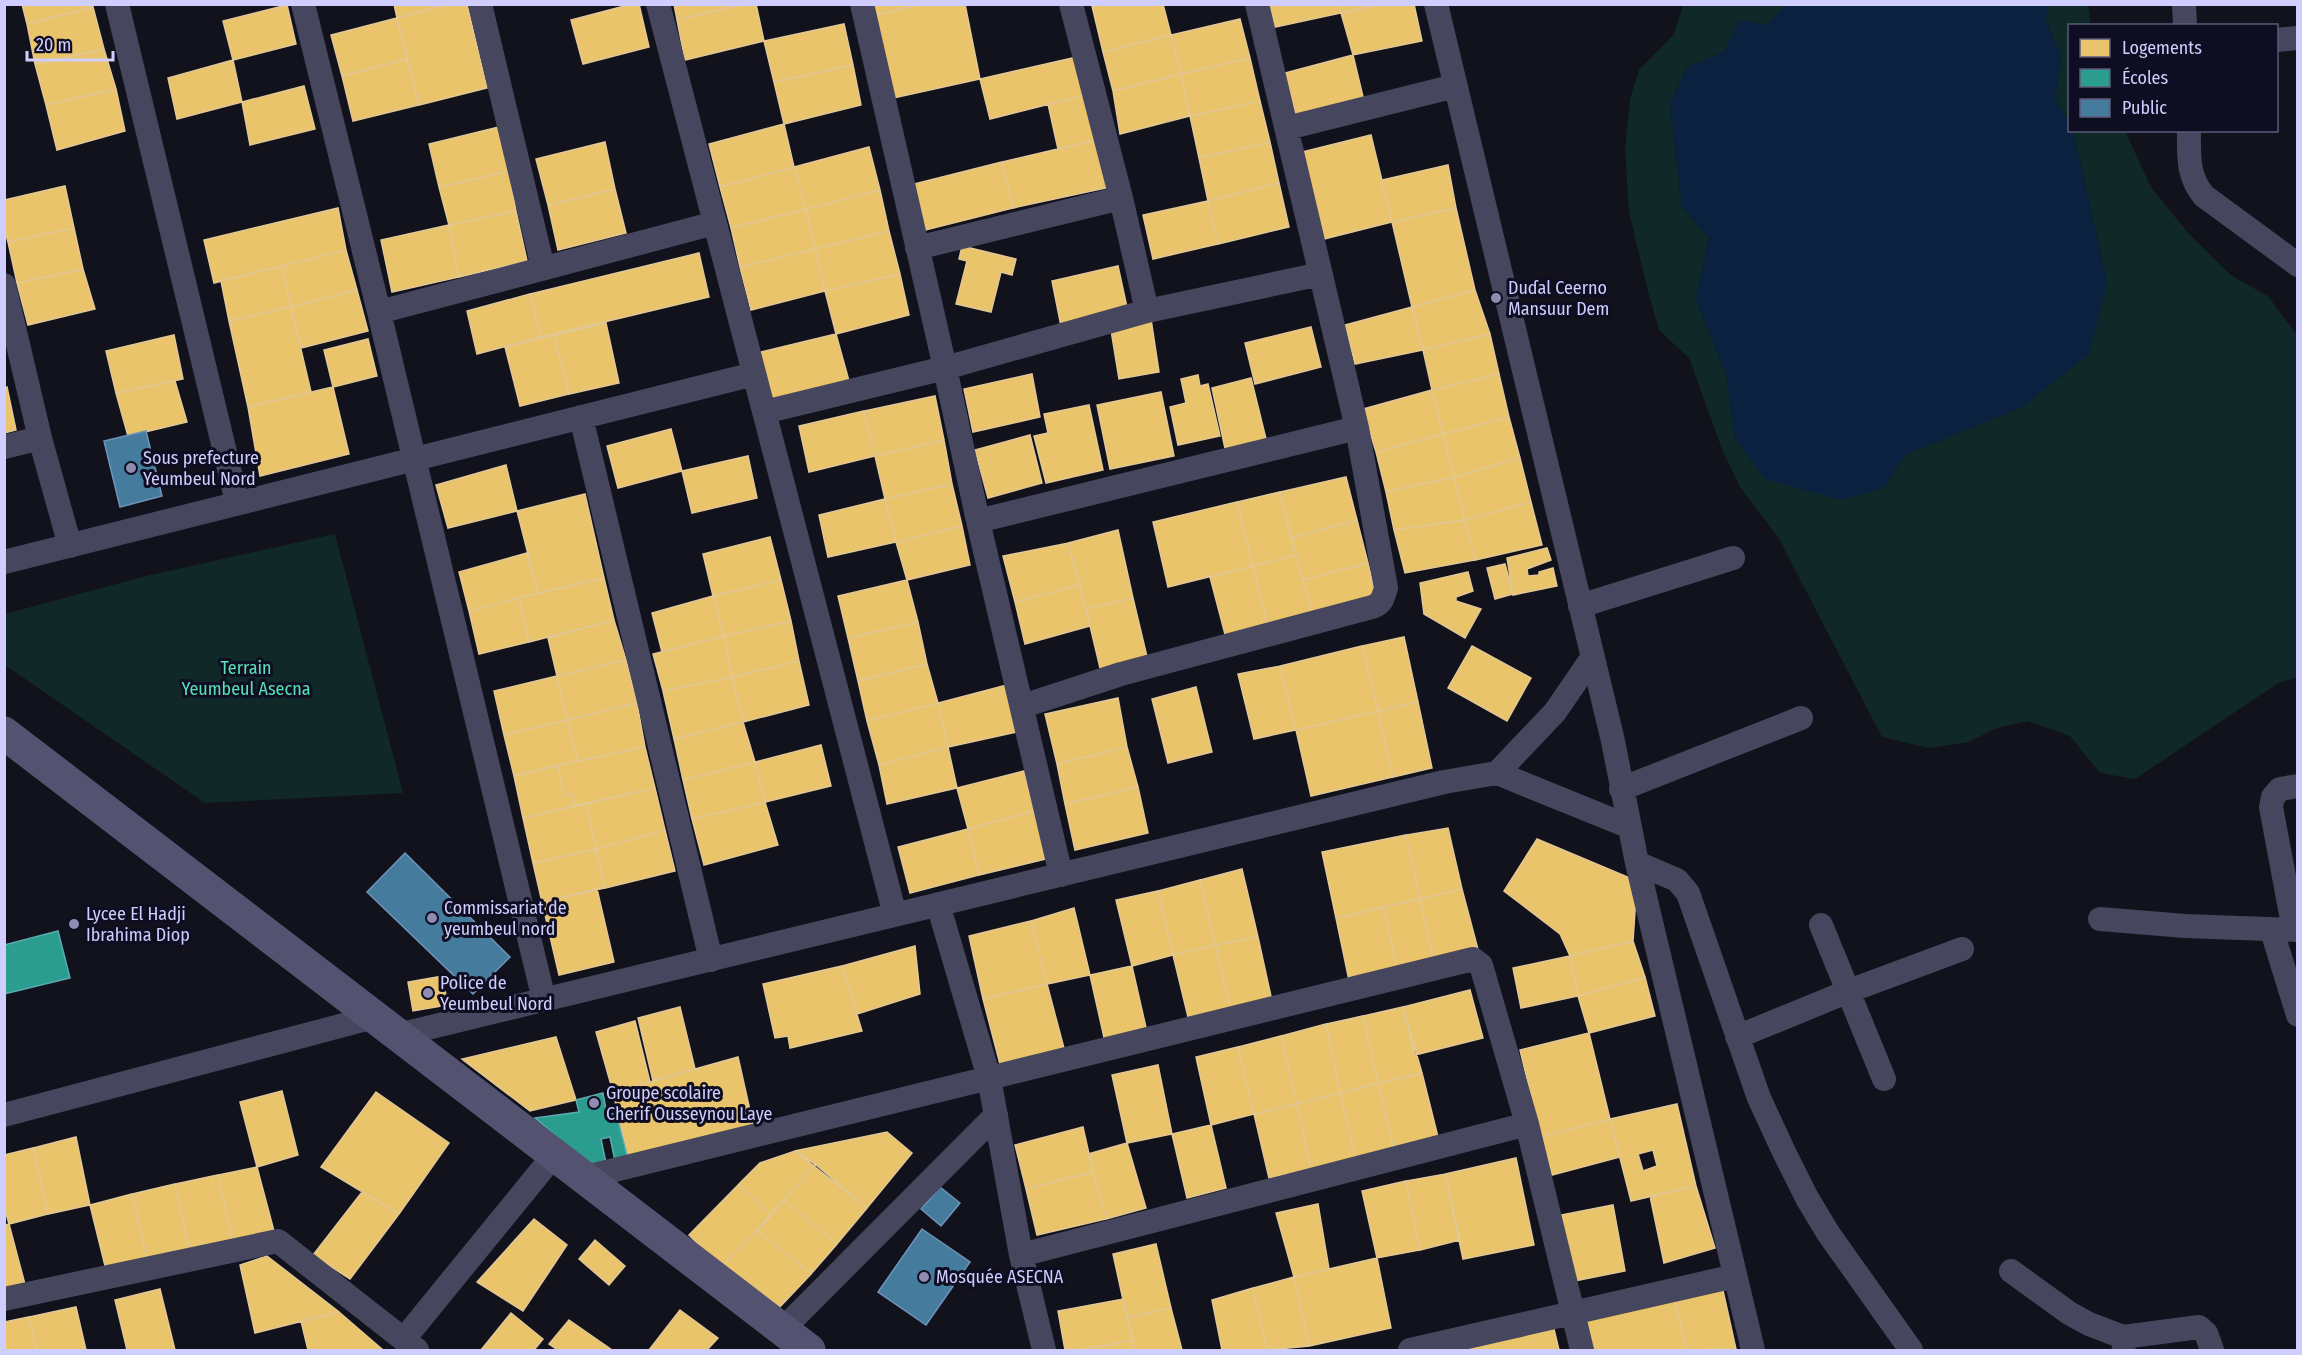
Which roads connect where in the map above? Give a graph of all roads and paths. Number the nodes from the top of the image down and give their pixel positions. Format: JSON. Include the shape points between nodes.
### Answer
{"nodes":[{"id":1,"x":117,"y":4,"type":"edge"},
{"id":2,"x":303,"y":4,"type":"edge"},
{"id":3,"x":480,"y":4,"type":"edge"},
{"id":4,"x":658,"y":4,"type":"edge"},
{"id":5,"x":861,"y":4,"type":"edge"},
{"id":6,"x":1071,"y":4,"type":"edge"},
{"id":7,"x":1257,"y":4,"type":"edge"},
{"id":8,"x":1436,"y":4,"type":"edge"},
{"id":9,"x":2184,"y":4,"type":"edge"},
{"id":10,"x":2185,"y":24,"type":"edge"},
{"id":11,"x":2298,"y":38,"type":"edge"},
{"id":12,"x":2278,"y":40,"type":"edge"},
{"id":13,"x":1455,"y":86,"type":"junction"},
{"id":14,"x":1287,"y":128,"type":"junction"},
{"id":15,"x":2188,"y":132,"type":"edge"},
{"id":16,"x":1121,"y":198,"type":"junction"},
{"id":17,"x":715,"y":223,"type":"junction"},
{"id":18,"x":917,"y":248,"type":"junction"},
{"id":19,"x":2298,"y":265,"type":"edge"},
{"id":20,"x":543,"y":268,"type":"junction"},
{"id":21,"x":1322,"y":274,"type":"junction"},
{"id":22,"x":4,"y":285,"type":"edge"},
{"id":23,"x":1147,"y":311,"type":"junction"},
{"id":24,"x":380,"y":312,"type":"junction"},
{"id":25,"x":945,"y":368,"type":"junction"},
{"id":26,"x":754,"y":375,"type":"junction"},
{"id":27,"x":764,"y":412,"type":"junction"},
{"id":28,"x":581,"y":417,"type":"junction"},
{"id":29,"x":1357,"y":428,"type":"junction"},
{"id":30,"x":39,"y":438,"type":"junction"},
{"id":31,"x":4,"y":447,"type":"edge"},
{"id":32,"x":414,"y":459,"type":"junction"},
{"id":33,"x":237,"y":502,"type":"junction"},
{"id":34,"x":978,"y":521,"type":"junction"},
{"id":35,"x":70,"y":546,"type":"junction"},
{"id":36,"x":1733,"y":558,"type":"dead end"},
{"id":37,"x":4,"y":562,"type":"edge"},
{"id":38,"x":1580,"y":606,"type":"junction"},
{"id":39,"x":1593,"y":658,"type":"junction"},
{"id":40,"x":1023,"y":706,"type":"junction"},
{"id":41,"x":1801,"y":718,"type":"dead end"},
{"id":42,"x":4,"y":734,"type":"edge"},
{"id":43,"x":1497,"y":773,"type":"junction"},
{"id":44,"x":2298,"y":786,"type":"edge"},
{"id":45,"x":1621,"y":789,"type":"junction"},
{"id":46,"x":1630,"y":827,"type":"junction"},
{"id":47,"x":1638,"y":863,"type":"junction"},
{"id":48,"x":1061,"y":875,"type":"junction"},
{"id":49,"x":938,"y":904,"type":"junction"},
{"id":50,"x":895,"y":915,"type":"junction"},
{"id":51,"x":2100,"y":919,"type":"dead end"},
{"id":52,"x":1821,"y":925,"type":"dead end"},
{"id":53,"x":2288,"y":930,"type":"edge"},
{"id":54,"x":1962,"y":949,"type":"dead end"},
{"id":55,"x":711,"y":960,"type":"junction"},
{"id":56,"x":1849,"y":991,"type":"junction"},
{"id":57,"x":544,"y":1000,"type":"junction"},
{"id":58,"x":2298,"y":1015,"type":"edge"},
{"id":59,"x":386,"y":1026,"type":"junction"},
{"id":60,"x":1737,"y":1037,"type":"junction"},
{"id":61,"x":989,"y":1077,"type":"junction"},
{"id":62,"x":1884,"y":1079,"type":"dead end"},
{"id":63,"x":4,"y":1115,"type":"edge"},
{"id":64,"x":996,"y":1115,"type":"junction"},
{"id":65,"x":1527,"y":1124,"type":"junction"},
{"id":66,"x":554,"y":1155,"type":"junction"},
{"id":67,"x":582,"y":1178,"type":"junction"},
{"id":68,"x":1021,"y":1255,"type":"junction"},
{"id":69,"x":2011,"y":1271,"type":"dead end"},
{"id":70,"x":1735,"y":1276,"type":"junction"},
{"id":71,"x":4,"y":1299,"type":"edge"},
{"id":72,"x":1572,"y":1312,"type":"junction"},
{"id":73,"x":782,"y":1330,"type":"junction"},
{"id":74,"x":2123,"y":1344,"type":"edge"},
{"id":75,"x":410,"y":1345,"type":"edge"},
{"id":76,"x":809,"y":1350,"type":"edge"},
{"id":77,"x":1044,"y":1350,"type":"edge"},
{"id":78,"x":1410,"y":1350,"type":"edge"},
{"id":79,"x":1582,"y":1350,"type":"edge"},
{"id":80,"x":1752,"y":1350,"type":"edge"},
{"id":81,"x":1911,"y":1350,"type":"edge"},
{"id":82,"x":2212,"y":1350,"type":"edge"}],
"edges":[{"from":1,"to":33,"type":"street"},
{"from":2,"to":24,"type":"street"},
{"from":3,"to":20,"type":"street"},
{"from":4,"to":17,"type":"street"},
{"from":5,"to":18,"type":"street"},
{"from":6,"to":16,"type":"street"},
{"from":7,"to":14,"type":"street"},
{"from":8,"to":13,"type":"street"},
{"from":9,"to":10,"type":"street"},
{"from":11,"to":12,"type":"street"},
{"from":13,"to":14,"type":"street"},
{"from":13,"to":38,"type":"street"},
{"from":14,"to":21,"type":"street"},
{"from":15,"to":19,"type":"street","via":[[2190,172],[2195,185]]},
{"from":16,"to":18,"type":"street"},
{"from":16,"to":23,"type":"street"},
{"from":17,"to":20,"type":"street"},
{"from":17,"to":26,"type":"street"},
{"from":18,"to":25,"type":"street"},
{"from":20,"to":24,"type":"street"},
{"from":21,"to":23,"type":"street"},
{"from":21,"to":29,"type":"street"},
{"from":22,"to":30,"type":"street"},
{"from":23,"to":25,"type":"street"},
{"from":24,"to":32,"type":"street"},
{"from":25,"to":27,"type":"street"},
{"from":25,"to":34,"type":"street"},
{"from":26,"to":27,"type":"street"},
{"from":26,"to":28,"type":"street"},
{"from":27,"to":50,"type":"street"},
{"from":28,"to":32,"type":"street"},
{"from":28,"to":55,"type":"street"},
{"from":29,"to":34,"type":"street"},
{"from":29,"to":40,"type":"street","via":[[1386,588],[1379,605],[1121,674]]},
{"from":30,"to":31,"type":"street"},
{"from":30,"to":35,"type":"street"},
{"from":32,"to":33,"type":"street"},
{"from":32,"to":57,"type":"street"},
{"from":33,"to":35,"type":"street"},
{"from":34,"to":40,"type":"street"},
{"from":35,"to":37,"type":"street"},
{"from":36,"to":38,"type":"street"},
{"from":38,"to":39,"type":"street"},
{"from":39,"to":43,"type":"street","via":[[1555,712]]},
{"from":39,"to":45,"type":"street"},
{"from":40,"to":48,"type":"street"},
{"from":41,"to":45,"type":"street"},
{"from":42,"to":59,"type":"main road"},
{"from":43,"to":46,"type":"street"},
{"from":43,"to":48,"type":"street","via":[[1444,782]]},
{"from":44,"to":53,"type":"street","via":[[2280,789],[2271,807]]},
{"from":45,"to":46,"type":"street"},
{"from":46,"to":47,"type":"street"},
{"from":47,"to":60,"type":"street","via":[[1677,880],[1688,893]]},
{"from":47,"to":70,"type":"street"},
{"from":48,"to":49,"type":"street"},
{"from":49,"to":50,"type":"street"},
{"from":49,"to":61,"type":"street"},
{"from":50,"to":55,"type":"street"},
{"from":51,"to":53,"type":"street"},
{"from":52,"to":56,"type":"street"},
{"from":53,"to":58,"type":"street"},
{"from":54,"to":56,"type":"street"},
{"from":55,"to":57,"type":"street"},
{"from":56,"to":60,"type":"street"},
{"from":56,"to":62,"type":"street"},
{"from":57,"to":59,"type":"street"},
{"from":59,"to":63,"type":"street"},
{"from":59,"to":66,"type":"main road"},
{"from":60,"to":81,"type":"street","via":[[1759,1098],[1807,1198]]},
{"from":61,"to":64,"type":"street"},
{"from":61,"to":65,"type":"street","via":[[1473,959],[1481,966]]},
{"from":61,"to":67,"type":"street"},
{"from":64,"to":68,"type":"street"},
{"from":64,"to":73,"type":"street"},
{"from":65,"to":68,"type":"street"},
{"from":65,"to":72,"type":"street"},
{"from":66,"to":67,"type":"main road"},
{"from":66,"to":75,"type":"street"},
{"from":67,"to":73,"type":"main road"},
{"from":68,"to":77,"type":"street"},
{"from":69,"to":74,"type":"street","via":[[2069,1313]]},
{"from":70,"to":72,"type":"street"},
{"from":70,"to":80,"type":"street"},
{"from":71,"to":75,"type":"street","via":[[278,1241]]},
{"from":72,"to":78,"type":"street"},
{"from":72,"to":79,"type":"street"},
{"from":73,"to":76,"type":"main road"},
{"from":74,"to":82,"type":"street","via":[[2199,1327],[2206,1333]]}]}
